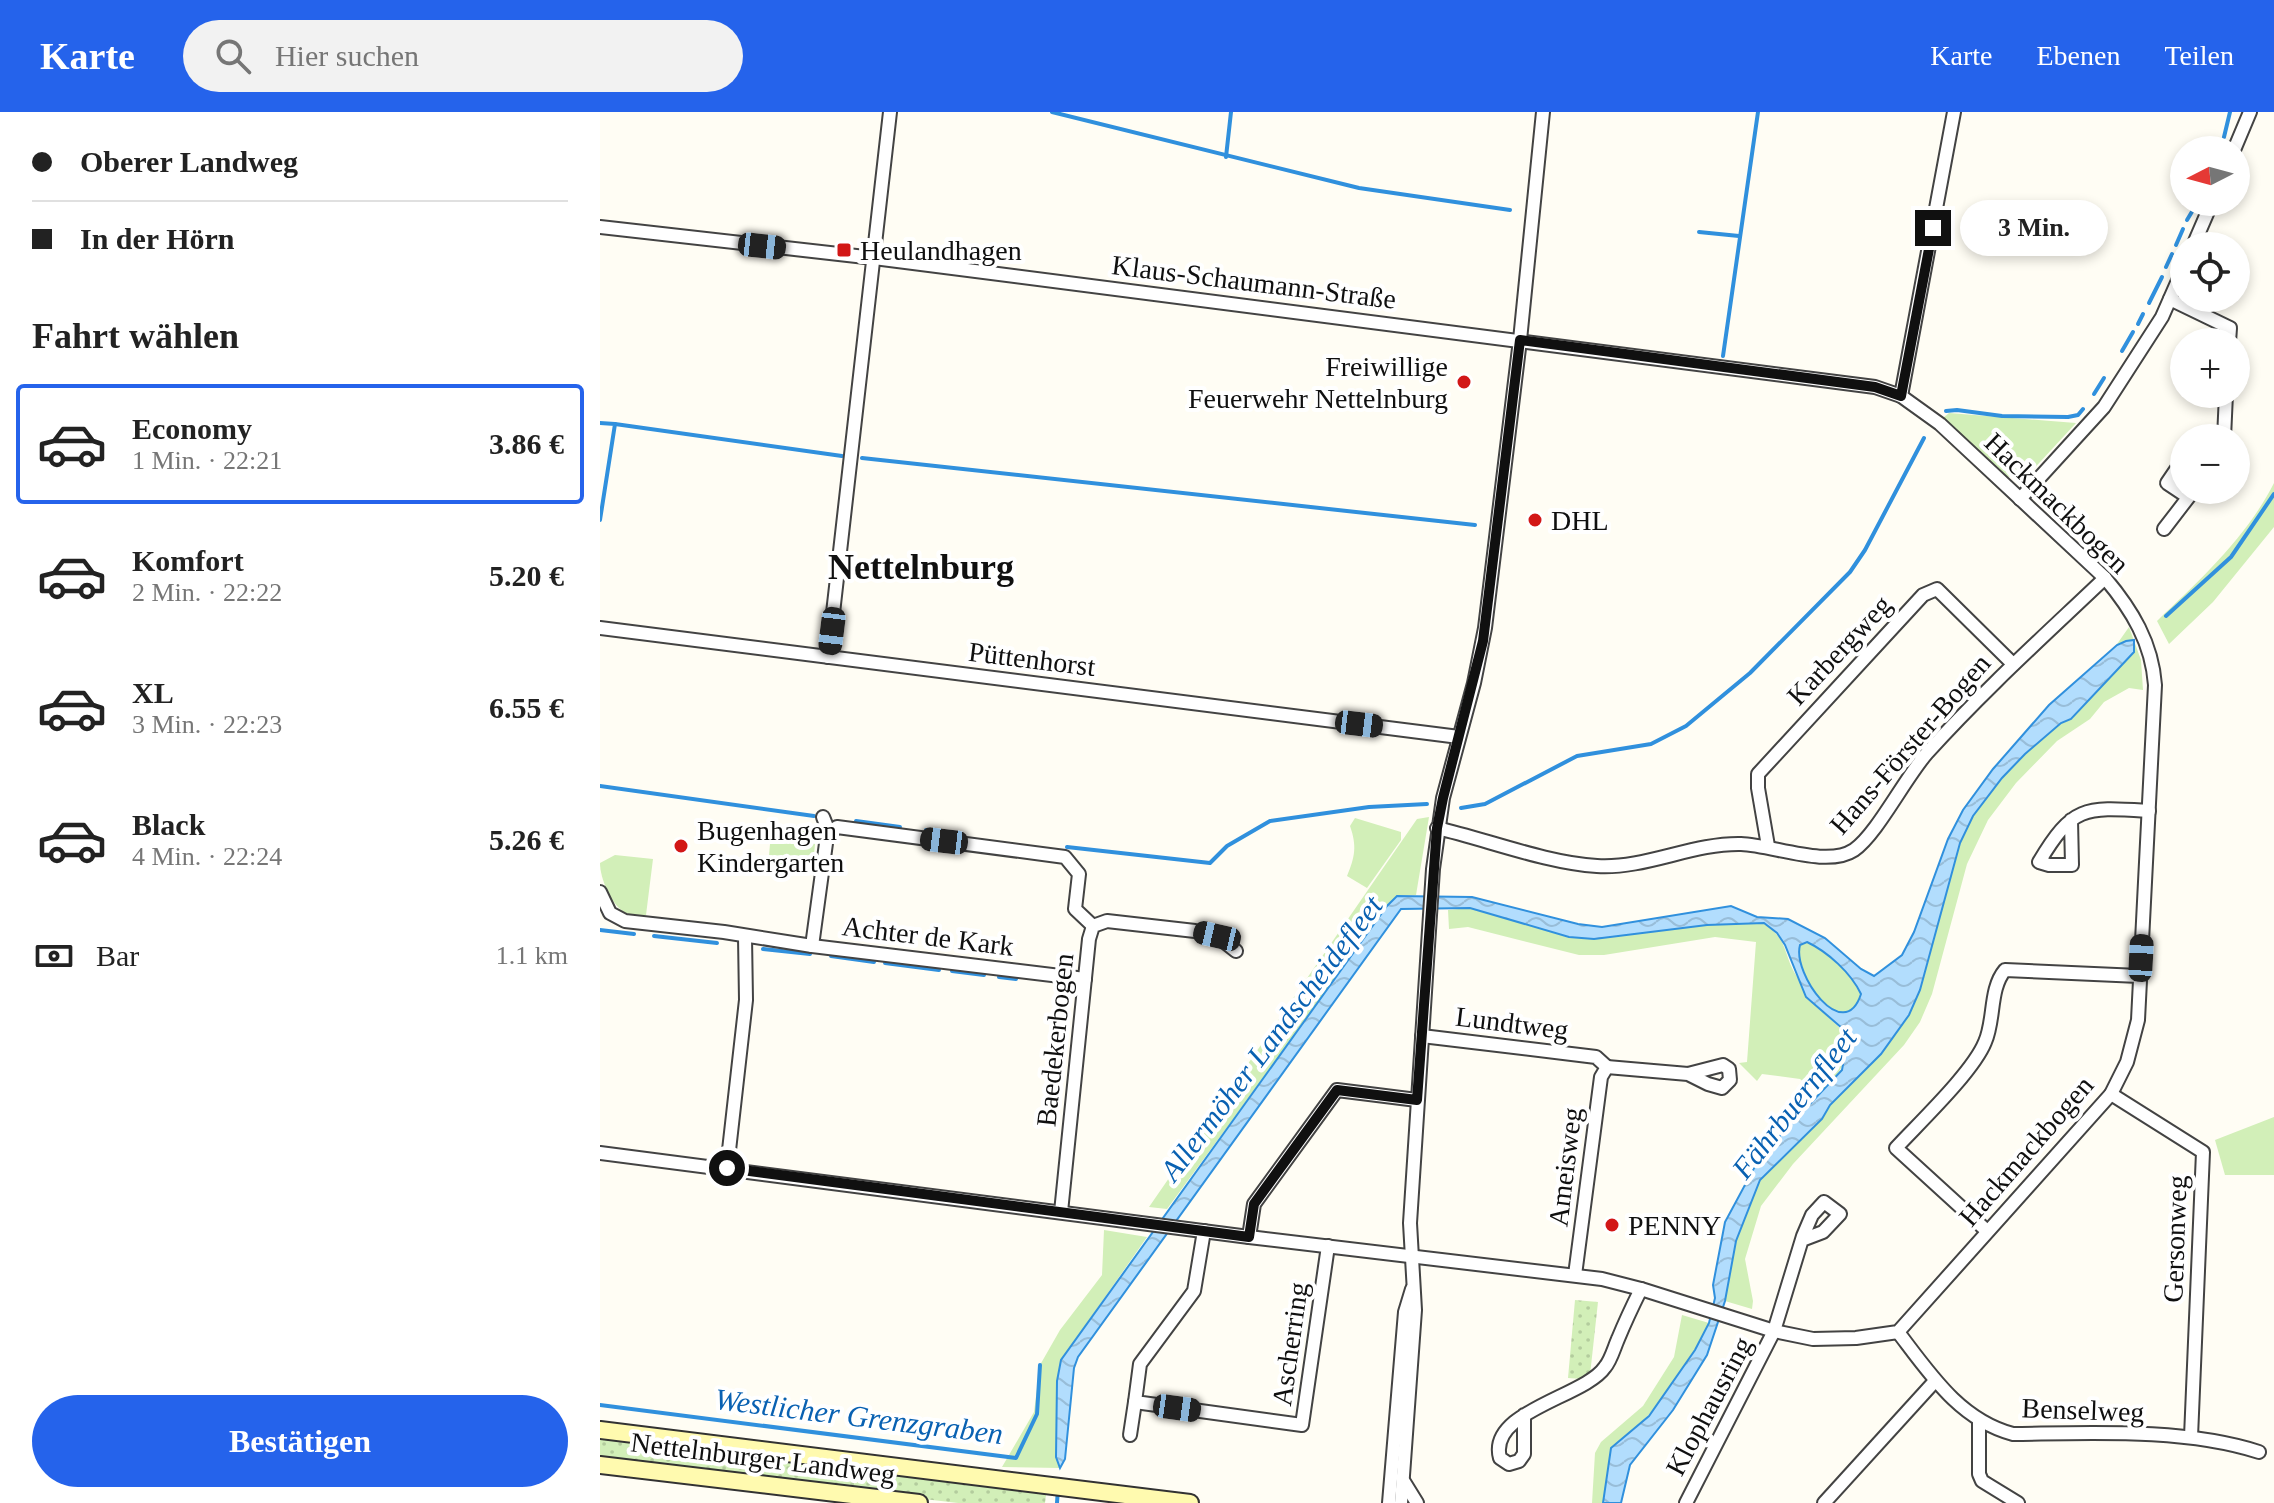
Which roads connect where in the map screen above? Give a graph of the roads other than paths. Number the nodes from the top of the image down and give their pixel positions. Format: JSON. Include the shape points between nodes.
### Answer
{"nodes":[{"id":1,"x":890,"y":112,"type":"edge"},
{"id":2,"x":1543,"y":112,"type":"edge"},
{"id":3,"x":1954,"y":112,"type":"edge"},
{"id":4,"x":2250,"y":112,"type":"edge"},
{"id":5,"x":2240,"y":136,"type":"edge"},
{"id":6,"x":600,"y":227,"type":"edge"},
{"id":7,"x":874,"y":258,"type":"junction"},
{"id":8,"x":2170,"y":299,"type":"edge"},
{"id":9,"x":2197,"y":312,"type":"edge"},
{"id":10,"x":2230,"y":328,"type":"edge"},
{"id":11,"x":1520,"y":340,"type":"junction"},
{"id":12,"x":1901,"y":396,"type":"junction"},
{"id":13,"x":2020,"y":499,"type":"junction"},
{"id":14,"x":2183,"y":504,"type":"edge"},
{"id":15,"x":2164,"y":529,"type":"dead end"},
{"id":16,"x":2105,"y":578,"type":"junction"},
{"id":17,"x":600,"y":628,"type":"edge"},
{"id":18,"x":828,"y":657,"type":"junction"},
{"id":19,"x":2013,"y":664,"type":"junction"},
{"id":20,"x":1459,"y":737,"type":"junction"},
{"id":21,"x":2149,"y":811,"type":"junction"},
{"id":22,"x":823,"y":817,"type":"dead end"},
{"id":23,"x":2071,"y":820,"type":"dead end"},
{"id":24,"x":1437,"y":828,"type":"junction"},
{"id":25,"x":829,"y":832,"type":"junction"},
{"id":26,"x":1768,"y":846,"type":"junction"},
{"id":27,"x":600,"y":892,"type":"edge"},
{"id":28,"x":1093,"y":926,"type":"junction"},
{"id":29,"x":745,"y":937,"type":"junction"},
{"id":30,"x":812,"y":946,"type":"junction"},
{"id":31,"x":1236,"y":951,"type":"dead end"},
{"id":32,"x":2139,"y":976,"type":"junction"},
{"id":33,"x":1085,"y":979,"type":"junction"},
{"id":34,"x":1422,"y":1036,"type":"junction"},
{"id":35,"x":1607,"y":1067,"type":"junction"},
{"id":36,"x":1688,"y":1074,"type":"dead end"},
{"id":37,"x":2111,"y":1094,"type":"junction"},
{"id":38,"x":1417,"y":1100,"type":"junction"},
{"id":39,"x":600,"y":1153,"type":"edge"},
{"id":40,"x":727,"y":1168,"type":"junction"},
{"id":41,"x":1061,"y":1212,"type":"junction"},
{"id":42,"x":1204,"y":1231,"type":"junction"},
{"id":43,"x":1987,"y":1231,"type":"junction"},
{"id":44,"x":1249,"y":1237,"type":"junction"},
{"id":45,"x":1802,"y":1240,"type":"dead end"},
{"id":46,"x":1328,"y":1246,"type":"junction"},
{"id":47,"x":1413,"y":1257,"type":"junction"},
{"id":48,"x":1575,"y":1275,"type":"junction"},
{"id":49,"x":1413,"y":1286,"type":"junction"},
{"id":50,"x":1641,"y":1289,"type":"junction"},
{"id":51,"x":1774,"y":1331,"type":"junction"},
{"id":52,"x":1898,"y":1332,"type":"junction"},
{"id":53,"x":1935,"y":1381,"type":"junction"},
{"id":54,"x":1135,"y":1402,"type":"junction"},
{"id":55,"x":1524,"y":1415,"type":"dead end"},
{"id":56,"x":1979,"y":1421,"type":"junction"},
{"id":57,"x":600,"y":1430,"type":"edge"},
{"id":58,"x":1130,"y":1435,"type":"dead end"},
{"id":59,"x":2191,"y":1437,"type":"junction"},
{"id":60,"x":2259,"y":1452,"type":"dead end"},
{"id":61,"x":600,"y":1465,"type":"edge"},
{"id":62,"x":1403,"y":1479,"type":"junction"},
{"id":63,"x":919,"y":1503,"type":"edge"},
{"id":64,"x":1190,"y":1503,"type":"edge"},
{"id":65,"x":1389,"y":1503,"type":"edge"},
{"id":66,"x":1401,"y":1503,"type":"edge"},
{"id":67,"x":1417,"y":1503,"type":"edge"},
{"id":68,"x":1686,"y":1503,"type":"edge"},
{"id":69,"x":1824,"y":1503,"type":"edge"},
{"id":70,"x":2018,"y":1503,"type":"edge"}],
"edges":[{"from":1,"to":7,"type":"street"},
{"from":2,"to":11,"type":"street"},
{"from":3,"to":12,"type":"street"},
{"from":4,"to":5,"type":"street"},
{"from":6,"to":7,"type":"street","name":"Klaus-Schaumann-Straße"},
{"from":7,"to":11,"type":"street","name":"Klaus-Schaumann-Straße"},
{"from":7,"to":18,"type":"street"},
{"from":8,"to":13,"type":"street","via":[[2101,411]]},
{"from":9,"to":10,"type":"street"},
{"from":11,"to":12,"type":"street","name":"Klaus-Schaumann-Straße","via":[[1875,387]]},
{"from":11,"to":20,"type":"street","via":[[1485,628]]},
{"from":12,"to":13,"type":"street","name":"Hackmackbogen","via":[[1940,424]]},
{"from":13,"to":16,"type":"street","name":"Hackmackbogen"},
{"from":14,"to":15,"type":"street"},
{"from":16,"to":19,"type":"street","name":"Hans-Förster-Bogen"},
{"from":16,"to":21,"type":"street","name":"Hackmackbogen","via":[[2128,607],[2152,663]]},
{"from":17,"to":18,"type":"street","name":"Püttenhorst"},
{"from":18,"to":20,"type":"street","name":"Püttenhorst"},
{"from":19,"to":26,"type":"street","name":"Hans-Förster-Bogen","via":[[1927,754],[1854,850],[1834,858]]},
{"from":19,"to":26,"type":"street","name":"Karbergweg","via":[[1937,589],[1923,595],[1758,774]]},
{"from":20,"to":24,"type":"street"},
{"from":21,"to":23,"type":"street","via":[[2093,809]]},
{"from":21,"to":32,"type":"street","name":"Hackmackbogen"},
{"from":22,"to":25,"type":"street"},
{"from":24,"to":26,"type":"street","name":"Hans-Förster-Bogen","via":[[1598,866],[1716,844]]},
{"from":24,"to":34,"type":"street"},
{"from":25,"to":28,"type":"street","via":[[837,827],[1065,857],[1079,874],[1075,909]]},
{"from":25,"to":30,"type":"street","name":"Achter de Kark"},
{"from":27,"to":29,"type":"street","name":"Achter de Kark","via":[[610,913],[625,921]]},
{"from":28,"to":31,"type":"street","name":"Baedekerbogen","via":[[1107,921],[1195,931],[1217,936]]},
{"from":28,"to":33,"type":"street","name":"Baedekerbogen"},
{"from":29,"to":30,"type":"street","name":"Achter de Kark"},
{"from":29,"to":40,"type":"street","via":[[746,1000]]},
{"from":30,"to":33,"type":"street","name":"Achter de Kark"},
{"from":32,"to":37,"type":"street","name":"Hackmackbogen","via":[[2138,1020],[2127,1062]]},
{"from":32,"to":43,"type":"street","via":[[2005,970],[1984,1046],[1896,1148]]},
{"from":33,"to":41,"type":"street","name":"Baedekerbogen"},
{"from":34,"to":35,"type":"street","name":"Lundtweg","via":[[1596,1057]]},
{"from":34,"to":38,"type":"street"},
{"from":35,"to":36,"type":"street"},
{"from":35,"to":48,"type":"street","name":"Ameisweg","via":[[1601,1077]]},
{"from":37,"to":43,"type":"street","name":"Hackmackbogen"},
{"from":37,"to":59,"type":"street","name":"Gersonweg","via":[[2203,1152]]},
{"from":38,"to":44,"type":"street","via":[[1337,1090],[1254,1204]]},
{"from":38,"to":47,"type":"street"},
{"from":39,"to":40,"type":"street"},
{"from":40,"to":41,"type":"street"},
{"from":41,"to":42,"type":"street"},
{"from":42,"to":44,"type":"street"},
{"from":42,"to":54,"type":"street","via":[[1194,1291],[1140,1364]]},
{"from":43,"to":52,"type":"street","name":"Hackmackbogen"},
{"from":44,"to":46,"type":"street"},
{"from":45,"to":51,"type":"street","name":"Klophausring"},
{"from":46,"to":47,"type":"street"},
{"from":46,"to":54,"type":"street","name":"Ascherring","via":[[1302,1425]]},
{"from":47,"to":48,"type":"street"},
{"from":47,"to":49,"type":"street"},
{"from":48,"to":50,"type":"street"},
{"from":49,"to":62,"type":"street"},
{"from":49,"to":65,"type":"street","via":[[1405,1312]]},
{"from":50,"to":51,"type":"street"},
{"from":50,"to":55,"type":"street","via":[[1605,1369]]},
{"from":51,"to":52,"type":"street","via":[[1813,1339]]},
{"from":51,"to":68,"type":"street","name":"Klophausring"},
{"from":52,"to":53,"type":"street","name":"Benselweg"},
{"from":53,"to":56,"type":"street","name":"Benselweg"},
{"from":53,"to":69,"type":"street"},
{"from":54,"to":58,"type":"street"},
{"from":56,"to":59,"type":"street","name":"Benselweg","via":[[2013,1434]]},
{"from":56,"to":70,"type":"street","via":[[1982,1481]]},
{"from":57,"to":64,"type":"main road","name":"Nettelnburger Landweg"},
{"from":59,"to":60,"type":"street","name":"Benselweg"},
{"from":61,"to":63,"type":"main road","name":"Nettelnburger Landweg"},
{"from":62,"to":66,"type":"street"},
{"from":62,"to":67,"type":"street"}]}
